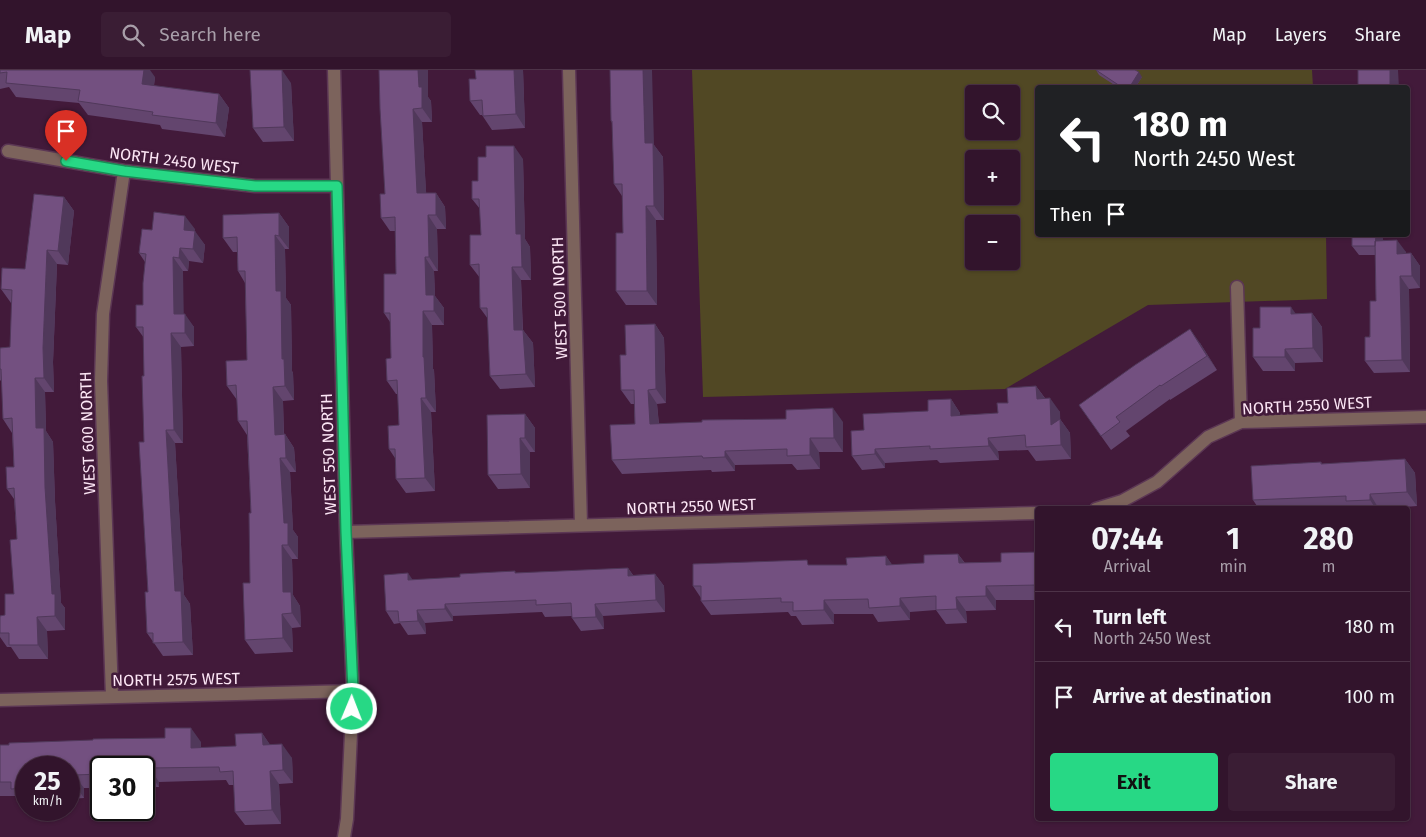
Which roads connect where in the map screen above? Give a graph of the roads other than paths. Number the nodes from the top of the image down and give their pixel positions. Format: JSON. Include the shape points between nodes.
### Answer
{"nodes":[{"id":1,"x":334,"y":70,"type":"edge"},
{"id":2,"x":569,"y":70,"type":"edge"},
{"id":3,"x":8,"y":151,"type":"dead end"},
{"id":4,"x":124,"y":171,"type":"junction"},
{"id":5,"x":337,"y":186,"type":"junction"},
{"id":6,"x":1237,"y":288,"type":"dead end"},
{"id":7,"x":1426,"y":417,"type":"edge"},
{"id":8,"x":1241,"y":422,"type":"junction"},
{"id":9,"x":1106,"y":506,"type":"edge"},
{"id":10,"x":1035,"y":513,"type":"edge"},
{"id":11,"x":581,"y":526,"type":"junction"},
{"id":12,"x":346,"y":532,"type":"junction"},
{"id":13,"x":353,"y":691,"type":"junction"},
{"id":14,"x":112,"y":696,"type":"junction"},
{"id":15,"x":0,"y":700,"type":"edge"},
{"id":16,"x":344,"y":837,"type":"edge"}],
"edges":[{"from":1,"to":5,"type":"street","name":"WEST 550 NORTH"},
{"from":2,"to":11,"type":"street","name":"WEST 500 NORTH"},
{"from":3,"to":4,"type":"street","name":"NORTH 2450 WEST"},
{"from":4,"to":5,"type":"street","name":"NORTH 2450 WEST","via":[[255,186]]},
{"from":4,"to":14,"type":"street","name":"WEST 600 NORTH","via":[[103,314]]},
{"from":5,"to":12,"type":"street","name":"WEST 550 NORTH"},
{"from":6,"to":8,"type":"street"},
{"from":7,"to":8,"type":"street","name":"NORTH 2550 WEST"},
{"from":8,"to":9,"type":"street","name":"NORTH 2550 WEST","via":[[1208,437],[1157,482]]},
{"from":10,"to":11,"type":"street","name":"NORTH 2550 WEST"},
{"from":11,"to":12,"type":"street","name":"NORTH 2550 WEST"},
{"from":12,"to":13,"type":"street","name":"WEST 550 NORTH"},
{"from":13,"to":14,"type":"street","name":"NORTH 2575 WEST"},
{"from":13,"to":16,"type":"street","name":"WEST 550 NORTH"},
{"from":14,"to":15,"type":"street","name":"NORTH 2575 WEST"}]}
